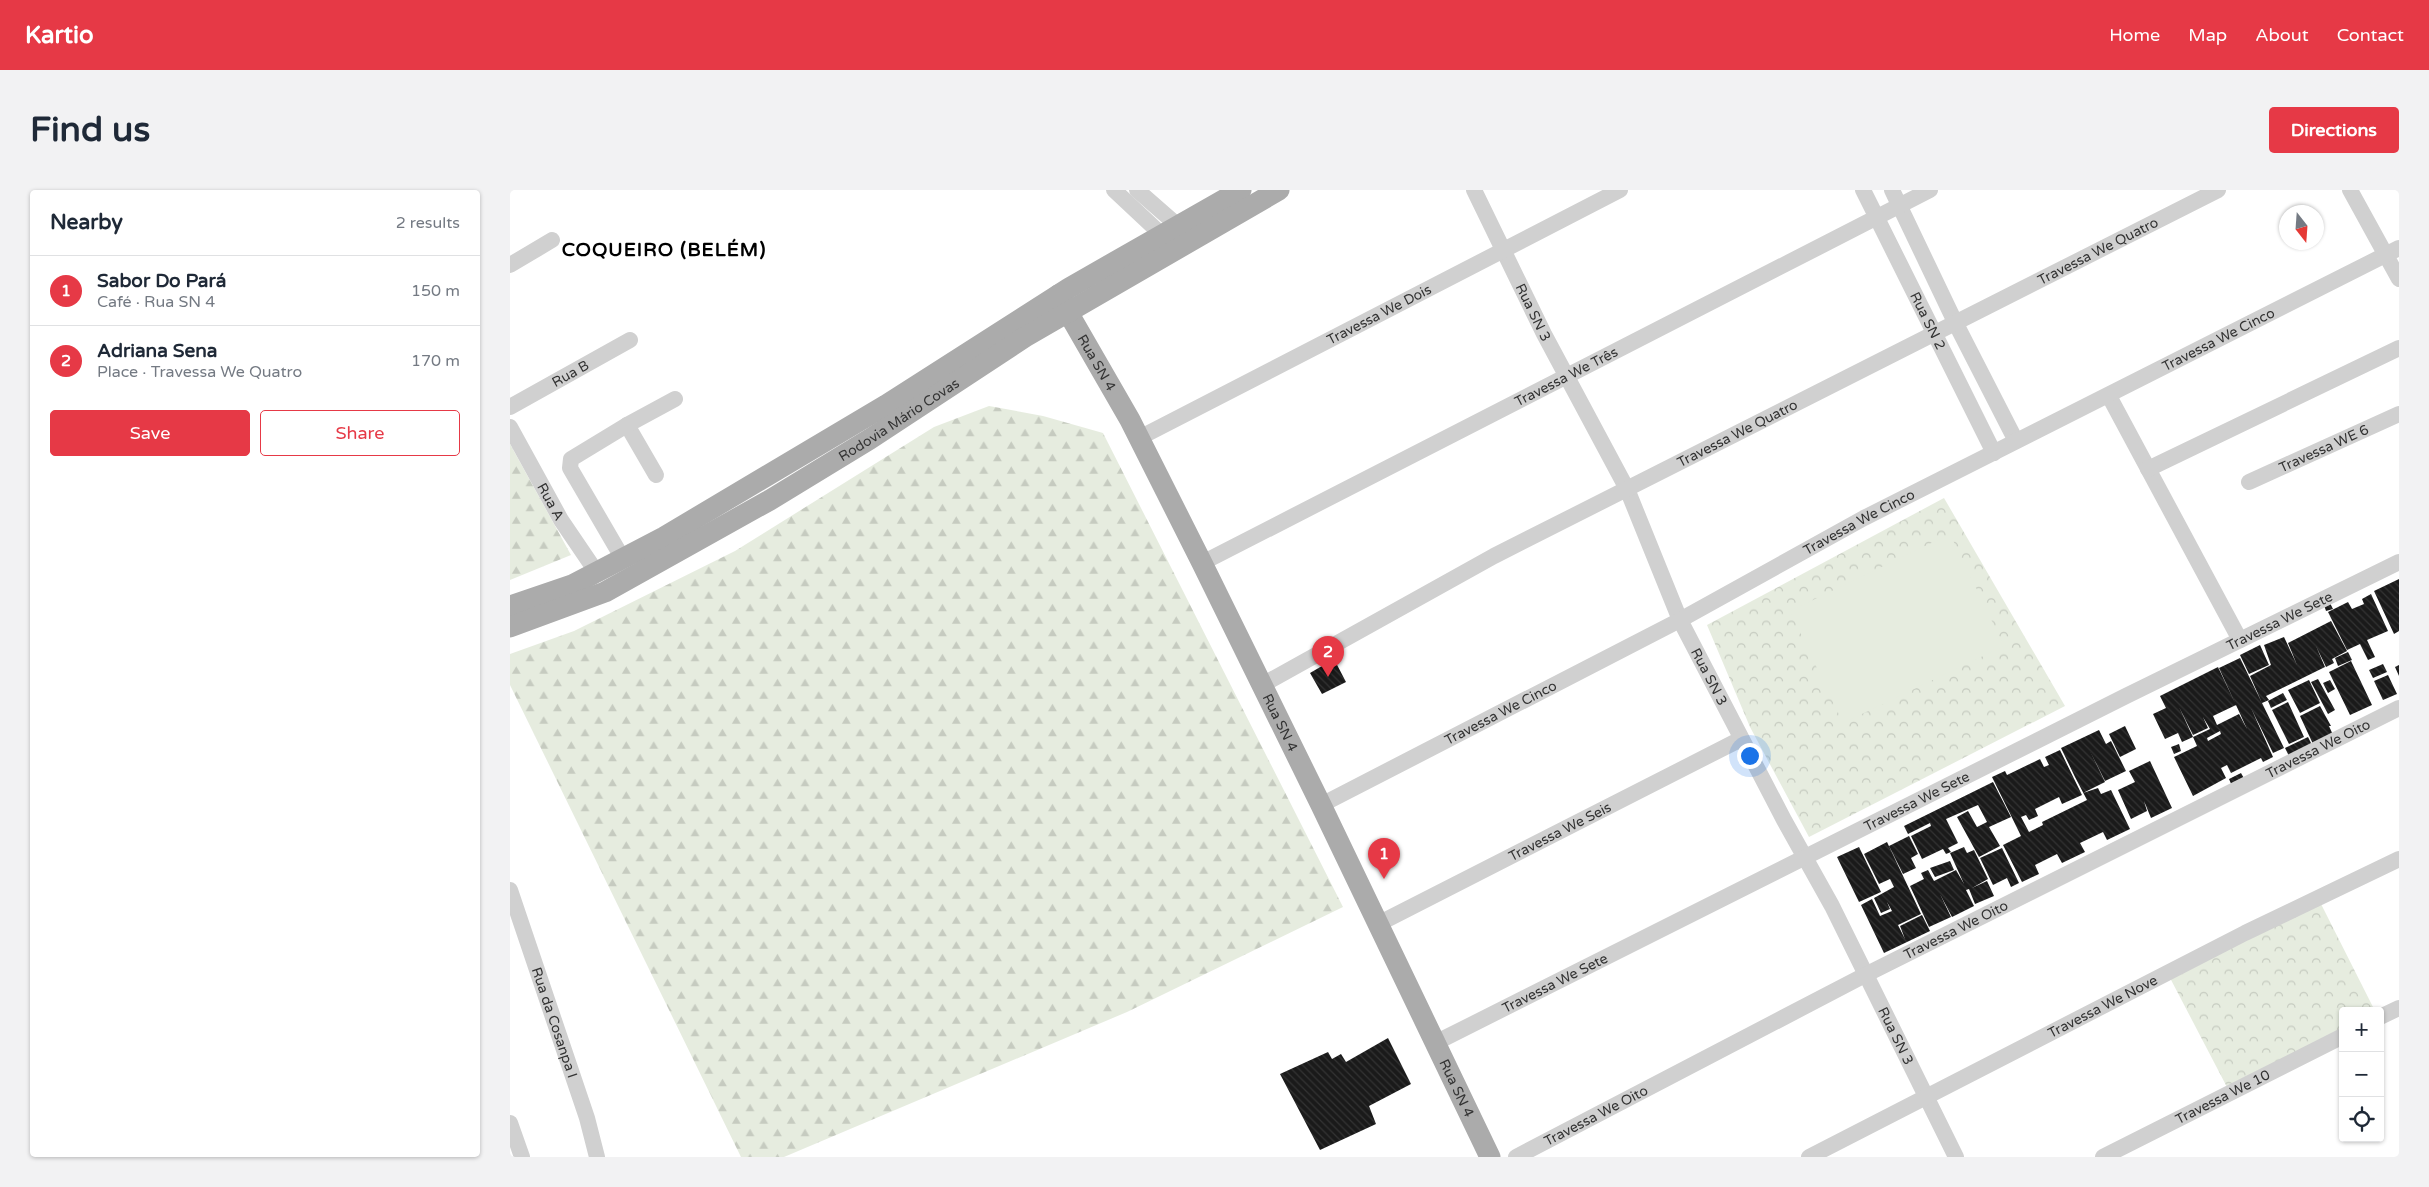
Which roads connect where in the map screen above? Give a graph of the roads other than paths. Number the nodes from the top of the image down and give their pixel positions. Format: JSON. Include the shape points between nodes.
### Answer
{"nodes":[{"id":1,"x":1114,"y":190,"type":"edge"},
{"id":2,"x":1137,"y":190,"type":"edge"},
{"id":3,"x":1241,"y":190,"type":"edge"},
{"id":4,"x":1279,"y":190,"type":"edge"},
{"id":5,"x":1474,"y":190,"type":"edge"},
{"id":6,"x":1620,"y":190,"type":"edge"},
{"id":7,"x":1863,"y":190,"type":"edge"},
{"id":8,"x":1892,"y":190,"type":"edge"},
{"id":9,"x":1930,"y":190,"type":"edge"},
{"id":10,"x":2218,"y":190,"type":"edge"},
{"id":11,"x":2350,"y":190,"type":"edge"},
{"id":12,"x":1900,"y":205,"type":"junction"},
{"id":13,"x":1877,"y":217,"type":"junction"},
{"id":14,"x":1170,"y":230,"type":"junction"},
{"id":15,"x":552,"y":240,"type":"dead end"},
{"id":16,"x":1503,"y":251,"type":"junction"},
{"id":17,"x":2392,"y":251,"type":"edge"},
{"id":18,"x":510,"y":265,"type":"edge"},
{"id":19,"x":2399,"y":279,"type":"edge"},
{"id":20,"x":1063,"y":303,"type":"junction"},
{"id":21,"x":1955,"y":322,"type":"junction"},
{"id":22,"x":1934,"y":334,"type":"junction"},
{"id":23,"x":630,"y":340,"type":"dead end"},
{"id":24,"x":2399,"y":348,"type":"edge"},
{"id":25,"x":1566,"y":376,"type":"junction"},
{"id":26,"x":2109,"y":396,"type":"junction"},
{"id":27,"x":675,"y":399,"type":"dead end"},
{"id":28,"x":510,"y":407,"type":"edge"},
{"id":29,"x":2399,"y":414,"type":"edge"},
{"id":30,"x":626,"y":425,"type":"junction"},
{"id":31,"x":510,"y":427,"type":"edge"},
{"id":32,"x":1138,"y":438,"type":"junction"},
{"id":33,"x":2016,"y":441,"type":"junction"},
{"id":34,"x":1994,"y":452,"type":"junction"},
{"id":35,"x":2148,"y":469,"type":"junction"},
{"id":36,"x":656,"y":476,"type":"dead end"},
{"id":37,"x":2249,"y":482,"type":"dead end"},
{"id":38,"x":1627,"y":489,"type":"junction"},
{"id":39,"x":623,"y":559,"type":"junction"},
{"id":40,"x":2399,"y":562,"type":"edge"},
{"id":41,"x":1202,"y":563,"type":"junction"},
{"id":42,"x":597,"y":573,"type":"junction"},
{"id":43,"x":510,"y":606,"type":"edge"},
{"id":44,"x":1680,"y":620,"type":"junction"},
{"id":45,"x":510,"y":627,"type":"edge"},
{"id":46,"x":2240,"y":640,"type":"junction"},
{"id":47,"x":1262,"y":685,"type":"junction"},
{"id":48,"x":2399,"y":708,"type":"edge"},
{"id":49,"x":1741,"y":739,"type":"junction"},
{"id":50,"x":1321,"y":805,"type":"junction"},
{"id":51,"x":1805,"y":857,"type":"junction"},
{"id":52,"x":2399,"y":858,"type":"edge"},
{"id":53,"x":510,"y":890,"type":"edge"},
{"id":54,"x":1378,"y":924,"type":"junction"},
{"id":55,"x":1866,"y":975,"type":"junction"},
{"id":56,"x":2399,"y":1008,"type":"edge"},
{"id":57,"x":2384,"y":1015,"type":"edge"},
{"id":58,"x":2339,"y":1038,"type":"edge"},
{"id":59,"x":1435,"y":1043,"type":"junction"},
{"id":60,"x":1927,"y":1098,"type":"junction"},
{"id":61,"x":510,"y":1123,"type":"edge"},
{"id":62,"x":522,"y":1157,"type":"edge"},
{"id":63,"x":597,"y":1157,"type":"edge"},
{"id":64,"x":1490,"y":1157,"type":"edge"},
{"id":65,"x":1516,"y":1157,"type":"edge"},
{"id":66,"x":1809,"y":1157,"type":"edge"},
{"id":67,"x":1956,"y":1157,"type":"edge"},
{"id":68,"x":2103,"y":1157,"type":"edge"}],
"edges":[{"from":1,"to":14,"type":"street"},
{"from":2,"to":14,"type":"street"},
{"from":3,"to":14,"type":"main road","name":"Rodovia Mário Covas"},
{"from":4,"to":20,"type":"main road","name":"Rodovia Mário Covas"},
{"from":5,"to":16,"type":"street","name":"Rua SN 3"},
{"from":6,"to":16,"type":"street","name":"Travessa We Dois"},
{"from":7,"to":13,"type":"street","name":"Rua SN 2"},
{"from":8,"to":12,"type":"street","name":"Rua SN 2"},
{"from":9,"to":12,"type":"street","name":"Travessa We Três"},
{"from":10,"to":21,"type":"street","name":"Travessa We Quatro"},
{"from":11,"to":17,"type":"street"},
{"from":12,"to":13,"type":"street","name":"Travessa We Três"},
{"from":12,"to":21,"type":"street","name":"Rua SN 2"},
{"from":13,"to":22,"type":"street","name":"Rua SN 2"},
{"from":13,"to":25,"type":"street","name":"Travessa We Três"},
{"from":14,"to":20,"type":"main road","name":"Rodovia Mário Covas"},
{"from":15,"to":18,"type":"street"},
{"from":16,"to":25,"type":"street","name":"Rua SN 3"},
{"from":16,"to":32,"type":"street","name":"Travessa We Dois"},
{"from":17,"to":19,"type":"street"},
{"from":17,"to":26,"type":"street","name":"Travessa We Cinco"},
{"from":20,"to":32,"type":"main road","name":"Rua SN 4"},
{"from":20,"to":39,"type":"main road","name":"Rodovia Mário Covas"},
{"from":20,"to":45,"type":"main road","name":"Rodovia Mário Covas","via":[[870,438],[714,532],[605,592]]},
{"from":21,"to":22,"type":"street","name":"Travessa We Quatro"},
{"from":21,"to":33,"type":"street","name":"Rua SN 2"},
{"from":22,"to":34,"type":"street","name":"Rua SN 2"},
{"from":22,"to":38,"type":"street","name":"Travessa We Quatro"},
{"from":23,"to":28,"type":"street","name":"Rua B"},
{"from":24,"to":35,"type":"street"},
{"from":25,"to":38,"type":"street","name":"Rua SN 3"},
{"from":25,"to":41,"type":"street","name":"Travessa We Três"},
{"from":26,"to":33,"type":"street","name":"Travessa We Cinco"},
{"from":26,"to":35,"type":"street"},
{"from":27,"to":30,"type":"street"},
{"from":29,"to":37,"type":"street","name":"Travessa WE 6"},
{"from":30,"to":36,"type":"street"},
{"from":30,"to":39,"type":"street","via":[[571,459],[570,468]]},
{"from":31,"to":42,"type":"street","name":"Rua A","via":[[561,520]]},
{"from":32,"to":41,"type":"main road","name":"Rua SN 4"},
{"from":33,"to":34,"type":"street","name":"Travessa We Cinco"},
{"from":34,"to":44,"type":"street","name":"Travessa We Cinco","via":[[1864,518]]},
{"from":35,"to":46,"type":"street"},
{"from":38,"to":44,"type":"street","name":"Rua SN 3"},
{"from":38,"to":47,"type":"street","name":"Travessa We Quatro","via":[[1494,556]]},
{"from":39,"to":42,"type":"main road","name":"Rodovia Mário Covas"},
{"from":40,"to":46,"type":"street","name":"Travessa We Sete"},
{"from":41,"to":47,"type":"main road","name":"Rua SN 4"},
{"from":42,"to":43,"type":"main road","name":"Rodovia Mário Covas"},
{"from":44,"to":49,"type":"street","name":"Rua SN 3"},
{"from":44,"to":50,"type":"street","name":"Travessa We Cinco"},
{"from":46,"to":51,"type":"street","name":"Travessa We Sete"},
{"from":47,"to":50,"type":"main road","name":"Rua SN 4"},
{"from":48,"to":55,"type":"street","name":"Travessa We Oito"},
{"from":49,"to":51,"type":"street","name":"Rua SN 3"},
{"from":49,"to":54,"type":"street","name":"Travessa We Seis"},
{"from":50,"to":54,"type":"main road","name":"Rua SN 4"},
{"from":51,"to":55,"type":"street","name":"Rua SN 3"},
{"from":51,"to":59,"type":"street","name":"Travessa We Sete"},
{"from":52,"to":60,"type":"street","name":"Travessa We Nove","via":[[2236,937]]},
{"from":53,"to":63,"type":"street","name":"Rua da Cosanpa I","via":[[587,1118]]},
{"from":54,"to":59,"type":"main road","name":"Rua SN 4"},
{"from":55,"to":60,"type":"street","name":"Rua SN 3"},
{"from":55,"to":65,"type":"street","name":"Travessa We Oito"},
{"from":56,"to":57,"type":"street"},
{"from":58,"to":68,"type":"street","name":"Travessa We 10"},
{"from":59,"to":64,"type":"main road","name":"Rua SN 4"},
{"from":60,"to":66,"type":"street","name":"Travessa We Nove"},
{"from":60,"to":67,"type":"street","name":"Rua SN 3"},
{"from":61,"to":62,"type":"street"}]}
